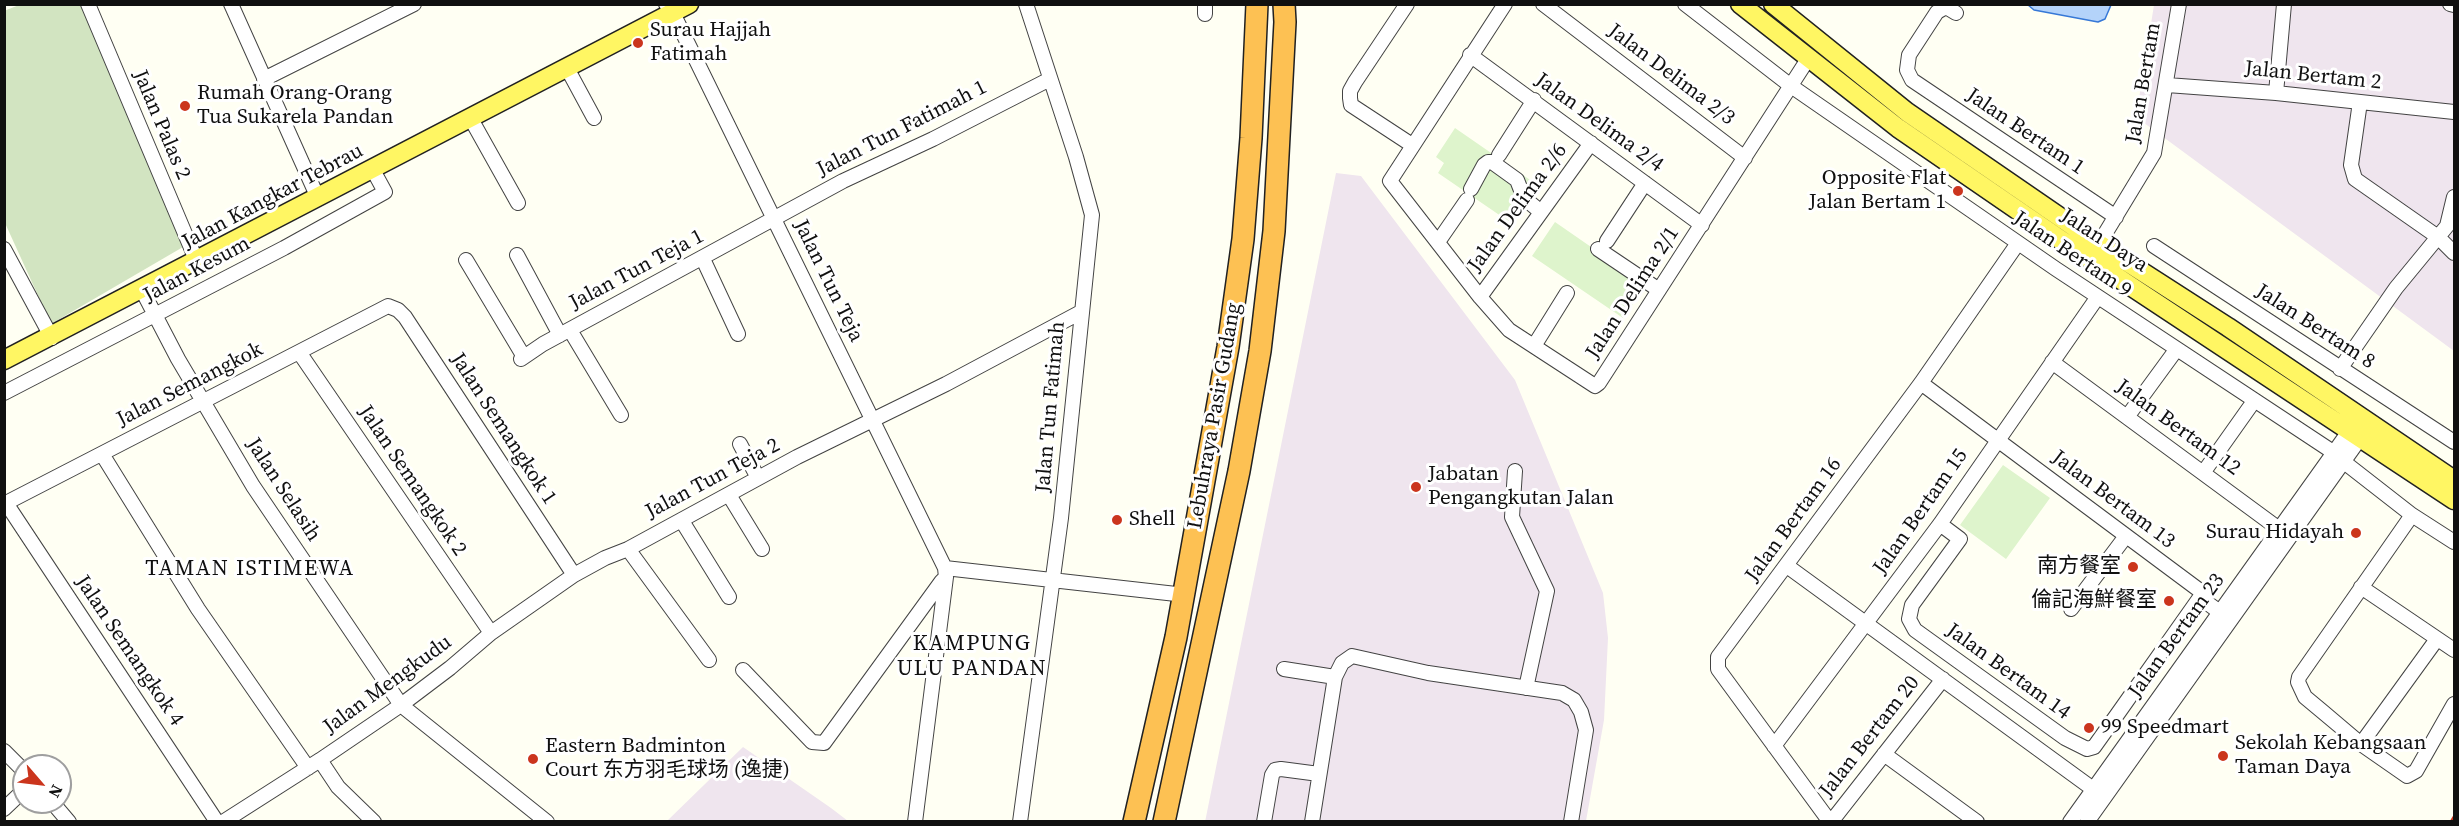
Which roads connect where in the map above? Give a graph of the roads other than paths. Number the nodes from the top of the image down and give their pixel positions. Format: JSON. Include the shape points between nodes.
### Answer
{"nodes":[{"id":1,"x":88,"y":4,"type":"edge"},
{"id":2,"x":231,"y":4,"type":"edge"},
{"id":3,"x":414,"y":4,"type":"edge"},
{"id":4,"x":690,"y":4,"type":"edge"},
{"id":5,"x":1026,"y":4,"type":"edge"},
{"id":6,"x":1257,"y":4,"type":"edge"},
{"id":7,"x":1284,"y":4,"type":"edge"},
{"id":8,"x":1407,"y":4,"type":"edge"},
{"id":9,"x":1505,"y":4,"type":"edge"},
{"id":10,"x":1543,"y":4,"type":"edge"},
{"id":11,"x":1686,"y":4,"type":"edge"},
{"id":12,"x":1740,"y":4,"type":"edge"},
{"id":13,"x":2179,"y":4,"type":"edge"},
{"id":14,"x":2284,"y":4,"type":"edge"},
{"id":15,"x":1783,"y":8,"type":"edge"},
{"id":16,"x":669,"y":9,"type":"edge"},
{"id":17,"x":1956,"y":13,"type":"dead end"},
{"id":18,"x":1470,"y":55,"type":"junction"},
{"id":19,"x":1808,"y":60,"type":"junction"},
{"id":20,"x":567,"y":68,"type":"junction"},
{"id":21,"x":264,"y":79,"type":"junction"},
{"id":22,"x":1050,"y":79,"type":"junction"},
{"id":23,"x":2167,"y":85,"type":"junction"},
{"id":24,"x":1791,"y":86,"type":"junction"},
{"id":25,"x":2276,"y":93,"type":"junction"},
{"id":26,"x":1534,"y":100,"type":"junction"},
{"id":27,"x":2360,"y":102,"type":"junction"},
{"id":28,"x":2454,"y":112,"type":"edge"},
{"id":29,"x":594,"y":118,"type":"dead end"},
{"id":30,"x":471,"y":119,"type":"junction"},
{"id":31,"x":1591,"y":142,"type":"junction"},
{"id":32,"x":1412,"y":146,"type":"junction"},
{"id":33,"x":1499,"y":155,"type":"dead end"},
{"id":34,"x":1745,"y":158,"type":"junction"},
{"id":35,"x":373,"y":170,"type":"junction"},
{"id":36,"x":1645,"y":183,"type":"junction"},
{"id":37,"x":2454,"y":197,"type":"edge"},
{"id":38,"x":318,"y":198,"type":"junction"},
{"id":39,"x":518,"y":203,"type":"dead end"},
{"id":40,"x":1541,"y":212,"type":"junction"},
{"id":41,"x":2116,"y":218,"type":"junction"},
{"id":42,"x":774,"y":219,"type":"junction"},
{"id":43,"x":1702,"y":225,"type":"junction"},
{"id":44,"x":2438,"y":237,"type":"junction"},
{"id":45,"x":1438,"y":242,"type":"junction"},
{"id":46,"x":2018,"y":243,"type":"junction"},
{"id":47,"x":2154,"y":246,"type":"dead end"},
{"id":48,"x":4,"y":249,"type":"edge"},
{"id":49,"x":2095,"y":252,"type":"junction"},
{"id":50,"x":2454,"y":253,"type":"edge"},
{"id":51,"x":517,"y":255,"type":"dead end"},
{"id":52,"x":703,"y":259,"type":"junction"},
{"id":53,"x":466,"y":260,"type":"dead end"},
{"id":54,"x":197,"y":262,"type":"junction"},
{"id":55,"x":142,"y":290,"type":"junction"},
{"id":56,"x":1659,"y":290,"type":"junction"},
{"id":57,"x":1567,"y":293,"type":"dead end"},
{"id":58,"x":1480,"y":297,"type":"junction"},
{"id":59,"x":2097,"y":298,"type":"junction"},
{"id":60,"x":395,"y":308,"type":"joint"},
{"id":61,"x":1081,"y":312,"type":"junction"},
{"id":62,"x":155,"y":316,"type":"junction"},
{"id":63,"x":565,"y":332,"type":"junction"},
{"id":64,"x":738,"y":334,"type":"dead end"},
{"id":65,"x":52,"y":338,"type":"junction"},
{"id":66,"x":1534,"y":346,"type":"junction"},
{"id":67,"x":2176,"y":350,"type":"junction"},
{"id":68,"x":299,"y":352,"type":"junction"},
{"id":69,"x":8,"y":360,"type":"edge"},
{"id":70,"x":2052,"y":362,"type":"junction"},
{"id":71,"x":2340,"y":369,"type":"junction"},
{"id":72,"x":1921,"y":383,"type":"junction"},
{"id":73,"x":4,"y":393,"type":"edge"},
{"id":74,"x":2254,"y":401,"type":"junction"},
{"id":75,"x":204,"y":402,"type":"junction"},
{"id":76,"x":621,"y":415,"type":"dead end"},
{"id":77,"x":2127,"y":417,"type":"junction"},
{"id":78,"x":873,"y":420,"type":"junction"},
{"id":79,"x":2361,"y":426,"type":"junction"},
{"id":80,"x":1997,"y":440,"type":"junction"},
{"id":81,"x":2454,"y":442,"type":"edge"},
{"id":82,"x":740,"y":444,"type":"dead end"},
{"id":83,"x":2333,"y":452,"type":"junction"},
{"id":84,"x":102,"y":454,"type":"junction"},
{"id":85,"x":2344,"y":462,"type":"junction"},
{"id":86,"x":1515,"y":471,"type":"dead end"},
{"id":87,"x":2203,"y":473,"type":"junction"},
{"id":88,"x":758,"y":478,"type":"junction"},
{"id":89,"x":2454,"y":480,"type":"edge"},
{"id":90,"x":729,"y":495,"type":"junction"},
{"id":91,"x":2454,"y":500,"type":"edge"},
{"id":92,"x":5,"y":504,"type":"edge"},
{"id":93,"x":2412,"y":515,"type":"junction"},
{"id":94,"x":681,"y":521,"type":"junction"},
{"id":95,"x":1940,"y":524,"type":"junction"},
{"id":96,"x":2279,"y":529,"type":"junction"},
{"id":97,"x":2126,"y":536,"type":"junction"},
{"id":98,"x":2454,"y":542,"type":"edge"},
{"id":99,"x":627,"y":549,"type":"junction"},
{"id":100,"x":762,"y":549,"type":"dead end"},
{"id":101,"x":1787,"y":566,"type":"junction"},
{"id":102,"x":946,"y":572,"type":"junction"},
{"id":103,"x":574,"y":575,"type":"junction"},
{"id":104,"x":1053,"y":580,"type":"junction"},
{"id":105,"x":2361,"y":587,"type":"junction"},
{"id":106,"x":2203,"y":593,"type":"junction"},
{"id":107,"x":1185,"y":595,"type":"junction"},
{"id":108,"x":729,"y":597,"type":"dead end"},
{"id":109,"x":2223,"y":607,"type":"junction"},
{"id":110,"x":2071,"y":609,"type":"dead end"},
{"id":111,"x":2232,"y":620,"type":"junction"},
{"id":112,"x":1866,"y":624,"type":"junction"},
{"id":113,"x":491,"y":633,"type":"junction"},
{"id":114,"x":2437,"y":639,"type":"junction"},
{"id":115,"x":2454,"y":650,"type":"edge"},
{"id":116,"x":709,"y":660,"type":"dead end"},
{"id":117,"x":1284,"y":669,"type":"dead end"},
{"id":118,"x":743,"y":670,"type":"dead end"},
{"id":119,"x":1335,"y":677,"type":"junction"},
{"id":120,"x":1942,"y":679,"type":"junction"},
{"id":121,"x":1526,"y":688,"type":"junction"},
{"id":122,"x":2454,"y":704,"type":"edge"},
{"id":123,"x":401,"y":705,"type":"junction"},
{"id":124,"x":2065,"y":738,"type":"junction"},
{"id":125,"x":2361,"y":744,"type":"junction"},
{"id":126,"x":1774,"y":746,"type":"junction"},
{"id":127,"x":1884,"y":754,"type":"junction"},
{"id":128,"x":2052,"y":758,"type":"junction"},
{"id":129,"x":320,"y":760,"type":"junction"},
{"id":130,"x":308,"y":768,"type":"junction"},
{"id":131,"x":1319,"y":774,"type":"junction"},
{"id":132,"x":2093,"y":789,"type":"junction"},
{"id":133,"x":2101,"y":802,"type":"junction"},
{"id":134,"x":1958,"y":816,"type":"edge"},
{"id":135,"x":217,"y":822,"type":"edge"},
{"id":136,"x":223,"y":822,"type":"edge"},
{"id":137,"x":374,"y":822,"type":"edge"},
{"id":138,"x":547,"y":822,"type":"edge"},
{"id":139,"x":915,"y":822,"type":"edge"},
{"id":140,"x":1020,"y":822,"type":"edge"},
{"id":141,"x":1134,"y":822,"type":"edge"},
{"id":142,"x":1164,"y":822,"type":"edge"},
{"id":143,"x":1264,"y":822,"type":"edge"},
{"id":144,"x":1312,"y":822,"type":"edge"},
{"id":145,"x":1571,"y":822,"type":"edge"},
{"id":146,"x":1831,"y":822,"type":"edge"},
{"id":147,"x":1977,"y":822,"type":"edge"},
{"id":148,"x":2070,"y":822,"type":"edge"},
{"id":149,"x":2087,"y":822,"type":"edge"}],
"edges":[{"from":1,"to":54,"type":"street","name":"Jalan Palas 2"},
{"from":2,"to":21,"type":"street"},
{"from":3,"to":21,"type":"street"},
{"from":4,"to":16,"type":"main road","name":"Jalan Kangkar Tebrau"},
{"from":5,"to":22,"type":"street","name":"Jalan Tun Fatimah"},
{"from":6,"to":107,"type":"highway","name":"Lebuhraya Pasir Gudang","via":[[1244,239]]},
{"from":7,"to":142,"type":"highway","name":"Lebuhraya Pasir Gudang","via":[[1274,231],[1260,351],[1239,471]]},
{"from":8,"to":32,"type":"street","via":[[1355,82],[1350,98],[1351,105]]},
{"from":9,"to":18,"type":"street"},
{"from":10,"to":34,"type":"street","name":"Jalan Delima 2/3"},
{"from":11,"to":24,"type":"street","name":"Jalan Bertam 9"},
{"from":12,"to":19,"type":"main road","name":"Jalan Daya"},
{"from":13,"to":23,"type":"street","name":"Jalan Bertam"},
{"from":14,"to":25,"type":"street"},
{"from":15,"to":49,"type":"main road","name":"Jalan Daya","via":[[1907,112]]},
{"from":16,"to":20,"type":"main road","name":"Jalan Kangkar Tebrau"},
{"from":16,"to":42,"type":"street","name":"Jalan Tun Teja"},
{"from":17,"to":41,"type":"street","name":"Jalan Bertam 1","via":[[1946,7],[1936,12],[1909,55],[1907,65],[1912,80]]},
{"from":18,"to":26,"type":"street","name":"Jalan Delima 2/4"},
{"from":18,"to":32,"type":"street"},
{"from":19,"to":24,"type":"street","name":"Jalan Delima 2/1"},
{"from":19,"to":49,"type":"main road","name":"Jalan Daya","via":[[1898,128]]},
{"from":20,"to":29,"type":"street"},
{"from":20,"to":30,"type":"main road","name":"Jalan Kangkar Tebrau"},
{"from":21,"to":38,"type":"street"},
{"from":22,"to":42,"type":"street","name":"Jalan Tun Fatimah 1"},
{"from":22,"to":61,"type":"street","name":"Jalan Tun Fatimah","via":[[1092,216]]},
{"from":23,"to":25,"type":"street","name":"Jalan Bertam 2"},
{"from":23,"to":41,"type":"street","name":"Jalan Bertam","via":[[2154,153]]},
{"from":24,"to":34,"type":"street","name":"Jalan Delima 2/1"},
{"from":24,"to":46,"type":"street","name":"Jalan Bertam 9"},
{"from":25,"to":27,"type":"street","name":"Jalan Bertam 2"},
{"from":26,"to":31,"type":"street","name":"Jalan Delima 2/4"},
{"from":26,"to":33,"type":"street"},
{"from":27,"to":28,"type":"street","name":"Jalan Bertam 2"},
{"from":27,"to":44,"type":"street","via":[[2351,165],[2355,179]]},
{"from":30,"to":35,"type":"main road","name":"Jalan Kangkar Tebrau"},
{"from":30,"to":39,"type":"street"},
{"from":31,"to":36,"type":"street","name":"Jalan Delima 2/4"},
{"from":31,"to":40,"type":"street","name":"Jalan Delima 2/6"},
{"from":32,"to":45,"type":"street","name":"Jalan Delima 2/1","via":[[1390,181]]},
{"from":34,"to":43,"type":"street","name":"Jalan Delima 2/1"},
{"from":35,"to":38,"type":"main road","name":"Jalan Kangkar Tebrau"},
{"from":35,"to":62,"type":"street","name":"Jalan Kesum","via":[[385,192]]},
{"from":36,"to":43,"type":"street","name":"Jalan Delima 2/4"},
{"from":36,"to":56,"type":"street","via":[[1602,245]]},
{"from":37,"to":44,"type":"street","via":[[2451,216]]},
{"from":38,"to":54,"type":"main road","name":"Jalan Kangkar Tebrau"},
{"from":40,"to":45,"type":"street","via":[[1524,198],[1517,180],[1488,162]]},
{"from":40,"to":58,"type":"street","name":"Jalan Delima 2/6"},
{"from":41,"to":49,"type":"street","name":"Jalan Bertam"},
{"from":42,"to":52,"type":"street","name":"Jalan Tun Teja 1"},
{"from":42,"to":78,"type":"street","name":"Jalan Tun Teja"},
{"from":43,"to":56,"type":"street","name":"Jalan Delima 2/1"},
{"from":44,"to":50,"type":"street"},
{"from":44,"to":71,"type":"street","via":[[2396,288]]},
{"from":45,"to":58,"type":"street","name":"Jalan Delima 2/1"},
{"from":46,"to":59,"type":"street","name":"Jalan Bertam 9"},
{"from":46,"to":72,"type":"street","name":"Jalan Bertam 16"},
{"from":47,"to":71,"type":"street","name":"Jalan Bertam 8"},
{"from":48,"to":65,"type":"street"},
{"from":49,"to":79,"type":"main road","name":"Jalan Daya"},
{"from":51,"to":63,"type":"street"},
{"from":52,"to":63,"type":"street","name":"Jalan Tun Teja 1"},
{"from":52,"to":64,"type":"street"},
{"from":53,"to":63,"type":"street","name":"Jalan Tun Teja 1","via":[[522,358]]},
{"from":54,"to":55,"type":"main road","name":"Jalan Kangkar Tebrau"},
{"from":55,"to":62,"type":"street","name":"Jalan Selasih"},
{"from":55,"to":65,"type":"main road","name":"Jalan Kangkar Tebrau"},
{"from":56,"to":66,"type":"street","name":"Jalan Delima 2/1","via":[[1595,386]]},
{"from":57,"to":66,"type":"street"},
{"from":58,"to":66,"type":"street","name":"Jalan Delima 2/1","via":[[1509,330]]},
{"from":59,"to":67,"type":"street","name":"Jalan Bertam 9"},
{"from":59,"to":70,"type":"street","name":"Jalan Bertam 15"},
{"from":60,"to":68,"type":"street","name":"Jalan Semangkok","via":[[385,306]]},
{"from":60,"to":103,"type":"street","name":"Jalan Semangkok 1","via":[[405,317]]},
{"from":61,"to":78,"type":"street","name":"Jalan Tun Teja 2"},
{"from":61,"to":104,"type":"street","name":"Jalan Tun Fatimah"},
{"from":62,"to":73,"type":"street","name":"Jalan Kesum"},
{"from":62,"to":75,"type":"street","name":"Jalan Selasih"},
{"from":63,"to":76,"type":"street"},
{"from":65,"to":69,"type":"main road","name":"Jalan Kangkar Tebrau"},
{"from":67,"to":74,"type":"street","name":"Jalan Bertam 9"},
{"from":67,"to":77,"type":"street"},
{"from":68,"to":75,"type":"street","name":"Jalan Semangkok"},
{"from":68,"to":113,"type":"street","name":"Jalan Semangkok 2"},
{"from":70,"to":77,"type":"street","name":"Jalan Bertam 12"},
{"from":70,"to":80,"type":"street","name":"Jalan Bertam 15"},
{"from":71,"to":81,"type":"street","name":"Jalan Bertam 8"},
{"from":72,"to":80,"type":"street","name":"Jalan Bertam 13"},
{"from":72,"to":101,"type":"street","name":"Jalan Bertam 16"},
{"from":74,"to":83,"type":"street","name":"Jalan Bertam 9"},
{"from":74,"to":87,"type":"street"},
{"from":75,"to":84,"type":"street","name":"Jalan Semangkok"},
{"from":75,"to":123,"type":"street","name":"Jalan Selasih","via":[[253,486]]},
{"from":77,"to":87,"type":"street","name":"Jalan Bertam 12"},
{"from":78,"to":88,"type":"street","name":"Jalan Tun Teja 2"},
{"from":78,"to":102,"type":"street","name":"Jalan Tun Teja"},
{"from":79,"to":83,"type":"street","name":"Jalan Bertam 23"},
{"from":79,"to":85,"type":"street","name":"Jalan Bertam 23"},
{"from":79,"to":89,"type":"main road","name":"Jalan Daya"},
{"from":79,"to":91,"type":"main road","name":"Jalan Daya"},
{"from":80,"to":95,"type":"street","name":"Jalan Bertam 15"},
{"from":80,"to":97,"type":"street","name":"Jalan Bertam 13"},
{"from":82,"to":88,"type":"street"},
{"from":83,"to":96,"type":"street","name":"Jalan Bertam 23"},
{"from":84,"to":92,"type":"street","name":"Jalan Semangkok"},
{"from":84,"to":130,"type":"street","via":[[198,609]]},
{"from":85,"to":93,"type":"street"},
{"from":85,"to":111,"type":"street","name":"Jalan Bertam 23"},
{"from":86,"to":121,"type":"street","via":[[1512,517],[1547,591]]},
{"from":87,"to":96,"type":"street","name":"Jalan Bertam 12"},
{"from":88,"to":90,"type":"street","name":"Jalan Tun Teja 2"},
{"from":90,"to":94,"type":"street","name":"Jalan Tun Teja 2"},
{"from":90,"to":100,"type":"street"},
{"from":92,"to":135,"type":"street","name":"Jalan Semangkok 4"},
{"from":93,"to":98,"type":"street"},
{"from":93,"to":105,"type":"street"},
{"from":94,"to":99,"type":"street","name":"Jalan Tun Teja 2"},
{"from":94,"to":108,"type":"street"},
{"from":95,"to":112,"type":"street","name":"Jalan Bertam 15"},
{"from":95,"to":124,"type":"street","name":"Jalan Bertam 14","via":[[1960,539],[1912,605],[1909,619],[1915,630]]},
{"from":96,"to":109,"type":"street","name":"Jalan Bertam 23"},
{"from":97,"to":106,"type":"street","name":"Jalan Bertam 13"},
{"from":97,"to":110,"type":"street"},
{"from":99,"to":103,"type":"street","name":"Jalan Tun Teja 2"},
{"from":99,"to":116,"type":"street"},
{"from":101,"to":112,"type":"street"},
{"from":101,"to":126,"type":"street","name":"Jalan Bertam 16","via":[[1718,657],[1717,664]]},
{"from":102,"to":104,"type":"street"},
{"from":102,"to":118,"type":"street","via":[[825,743],[812,742]]},
{"from":102,"to":139,"type":"street"},
{"from":103,"to":113,"type":"street","name":"Jalan Mengkudu"},
{"from":104,"to":107,"type":"street"},
{"from":104,"to":140,"type":"street","name":"Jalan Tun Fatimah"},
{"from":105,"to":114,"type":"street"},
{"from":105,"to":125,"type":"street","via":[[2299,676],[2305,697]]},
{"from":106,"to":109,"type":"street","name":"Jalan Bertam 13","via":[[2212,592]]},
{"from":106,"to":124,"type":"street","name":"Jalan Bertam 14","via":[[2094,747],[2087,749]]},
{"from":107,"to":141,"type":"highway","name":"Lebuhraya Pasir Gudang"},
{"from":109,"to":111,"type":"street","name":"Jalan Bertam 13"},
{"from":109,"to":132,"type":"street","name":"Jalan Bertam 23"},
{"from":111,"to":133,"type":"street","name":"Jalan Bertam 23"},
{"from":112,"to":120,"type":"street"},
{"from":112,"to":126,"type":"street","name":"Jalan Bertam 15"},
{"from":113,"to":123,"type":"street","name":"Jalan Mengkudu"},
{"from":114,"to":115,"type":"street"},
{"from":114,"to":125,"type":"street"},
{"from":117,"to":119,"type":"street"},
{"from":119,"to":121,"type":"street","via":[[1341,663],[1352,656]]},
{"from":119,"to":131,"type":"street"},
{"from":120,"to":127,"type":"street","name":"Jalan Bertam 20"},
{"from":120,"to":128,"type":"street"},
{"from":121,"to":145,"type":"street","via":[[1562,693],[1574,700],[1581,712],[1586,729]]},
{"from":122,"to":125,"type":"street","via":[[2416,771],[2407,776]]},
{"from":123,"to":129,"type":"street","name":"Jalan Mengkudu"},
{"from":123,"to":138,"type":"street","name":"Jalan Selasih"},
{"from":124,"to":128,"type":"street"},
{"from":126,"to":146,"type":"street","name":"Jalan Bertam 16"},
{"from":127,"to":134,"type":"street"},
{"from":127,"to":146,"type":"street","name":"Jalan Bertam 20"},
{"from":128,"to":132,"type":"street"},
{"from":129,"to":130,"type":"street","name":"Jalan Mengkudu"},
{"from":129,"to":137,"type":"street","via":[[338,787]]},
{"from":130,"to":136,"type":"street","name":"Jalan Mengkudu"},
{"from":131,"to":143,"type":"street","via":[[1275,770]]},
{"from":131,"to":144,"type":"street"},
{"from":132,"to":133,"type":"street"},
{"from":132,"to":148,"type":"street","name":"Jalan Bertam 23"},
{"from":133,"to":149,"type":"street","name":"Jalan Bertam 23"},
{"from":134,"to":147,"type":"street"}]}
